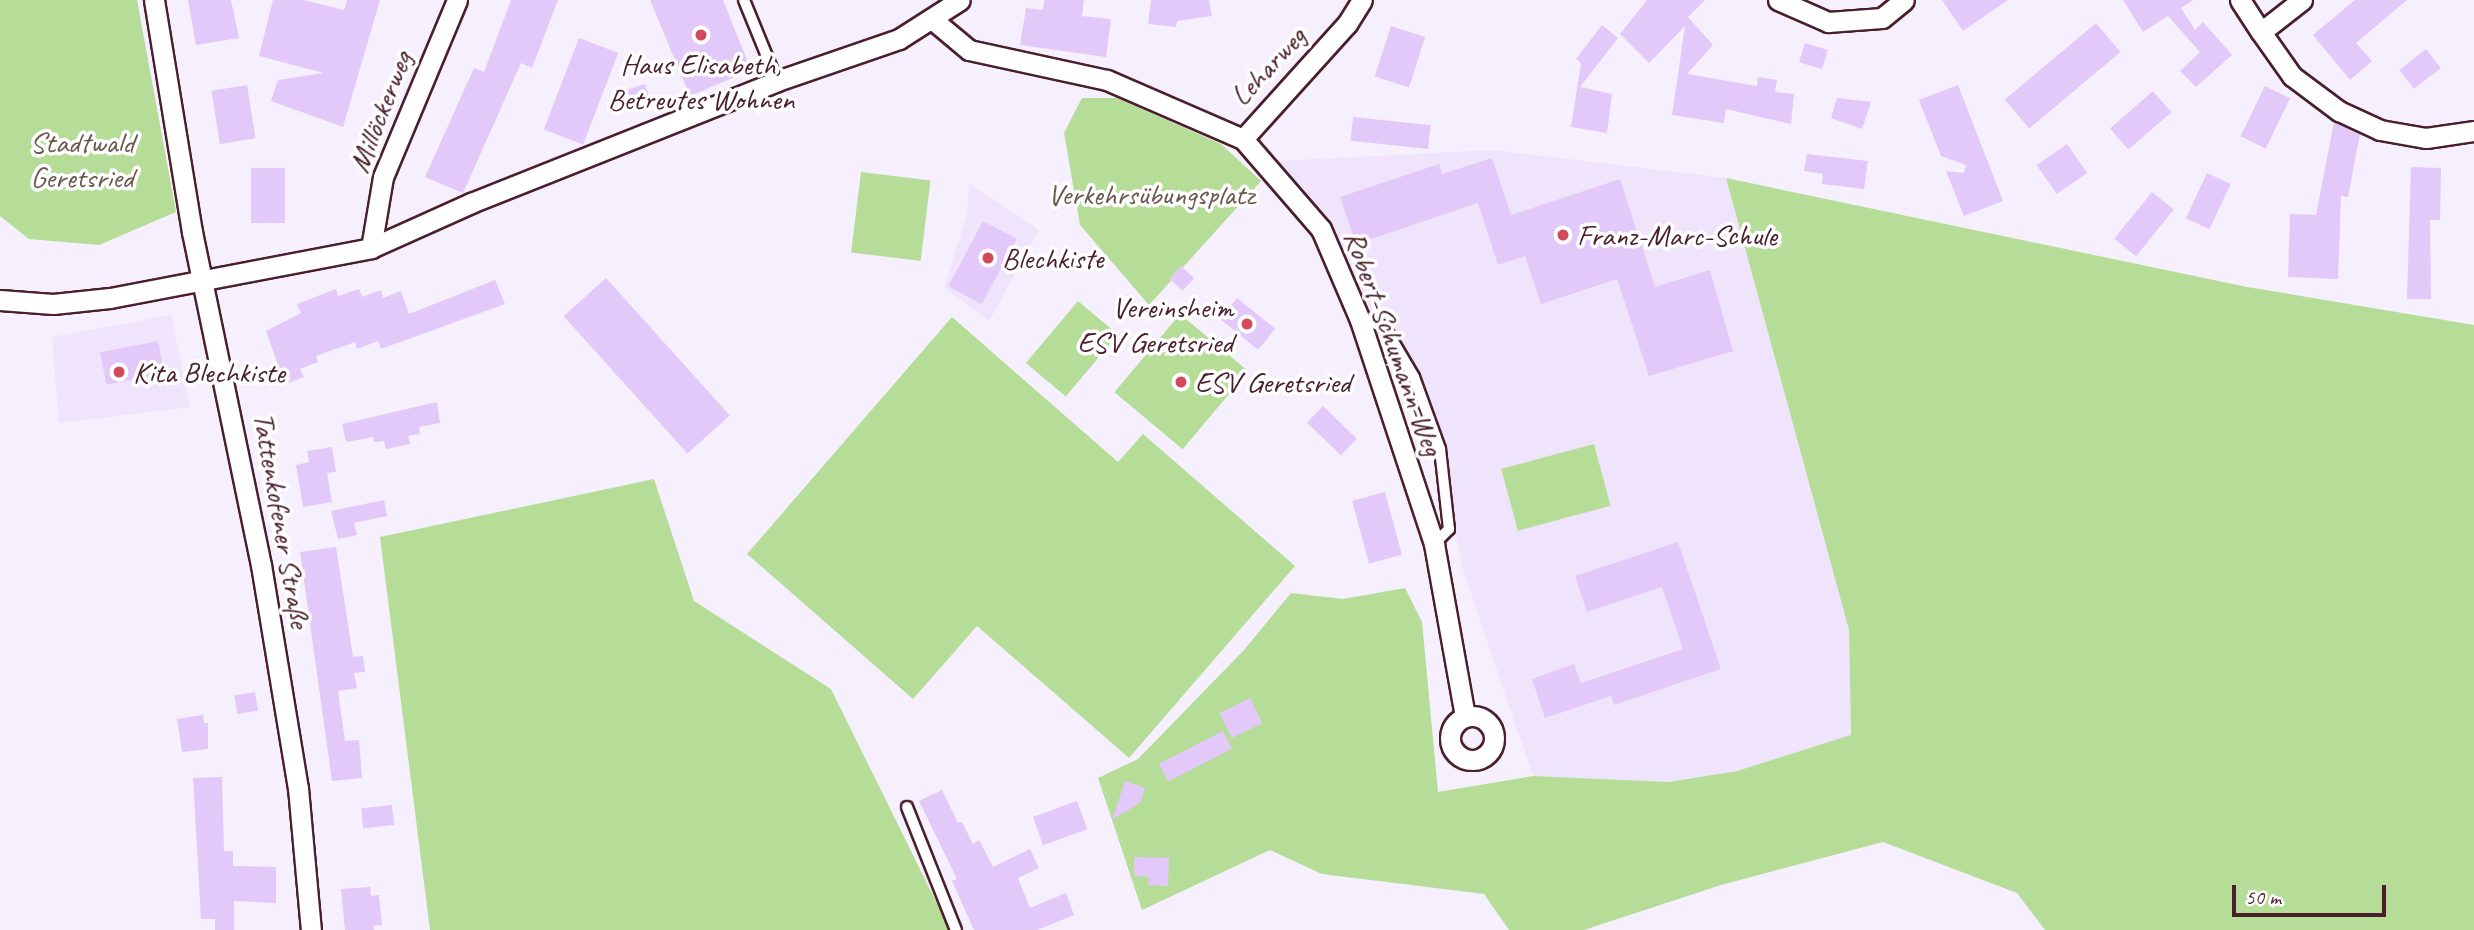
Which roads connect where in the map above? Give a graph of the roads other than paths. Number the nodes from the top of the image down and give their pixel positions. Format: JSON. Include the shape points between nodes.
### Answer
{"nodes":[{"id":1,"x":154,"y":0,"type":"edge"},
{"id":2,"x":457,"y":0,"type":"edge"},
{"id":3,"x":744,"y":0,"type":"edge"},
{"id":4,"x":960,"y":0,"type":"edge"},
{"id":5,"x":1362,"y":0,"type":"edge"},
{"id":6,"x":1779,"y":0,"type":"edge"},
{"id":7,"x":1904,"y":0,"type":"edge"},
{"id":8,"x":2240,"y":0,"type":"edge"},
{"id":9,"x":2302,"y":0,"type":"edge"},
{"id":10,"x":933,"y":20,"type":"junction"},
{"id":11,"x":2260,"y":32,"type":"junction"},
{"id":12,"x":777,"y":81,"type":"junction"},
{"id":13,"x":2474,"y":131,"type":"edge"},
{"id":14,"x":1242,"y":139,"type":"junction"},
{"id":15,"x":371,"y":248,"type":"junction"},
{"id":16,"x":201,"y":281,"type":"junction"},
{"id":17,"x":0,"y":300,"type":"edge"},
{"id":18,"x":1360,"y":320,"type":"junction"},
{"id":19,"x":1434,"y":544,"type":"junction"},
{"id":20,"x":1465,"y":716,"type":"dead end"},
{"id":21,"x":907,"y":807,"type":"dead end"},
{"id":22,"x":310,"y":930,"type":"edge"},
{"id":23,"x":956,"y":930,"type":"edge"}],
"edges":[{"from":1,"to":16,"type":"street","name":"Tattenkofener Straße"},
{"from":2,"to":15,"type":"street","name":"Millöckerweg","via":[[383,177]]},
{"from":3,"to":12,"type":"lane"},
{"from":4,"to":10,"type":"street"},
{"from":5,"to":14,"type":"street","name":"Leharweg","via":[[1347,24]]},
{"from":6,"to":7,"type":"street","via":[[1828,22],[1882,18]]},
{"from":8,"to":11,"type":"street"},
{"from":9,"to":11,"type":"street"},
{"from":10,"to":12,"type":"street","via":[[899,39]]},
{"from":10,"to":14,"type":"street","name":"Robert-Schumann-Weg","via":[[970,50],[1107,80]]},
{"from":11,"to":13,"type":"street","via":[[2292,76],[2339,111],[2380,130],[2426,138]]},
{"from":12,"to":15,"type":"street"},
{"from":14,"to":18,"type":"street","name":"Robert-Schumann-Weg","via":[[1321,229]]},
{"from":15,"to":16,"type":"street"},
{"from":16,"to":17,"type":"street","via":[[53,304]]},
{"from":16,"to":22,"type":"street","name":"Tattenkofener Straße","via":[[261,565],[298,788]]},
{"from":18,"to":19,"type":"street","name":"Robert-Schumann-Weg"},
{"from":18,"to":19,"type":"lane","via":[[1384,326],[1414,377],[1440,449],[1449,529]]},
{"from":19,"to":20,"type":"street","name":"Robert-Schumann-Weg"},
{"from":21,"to":23,"type":"lane"}]}
